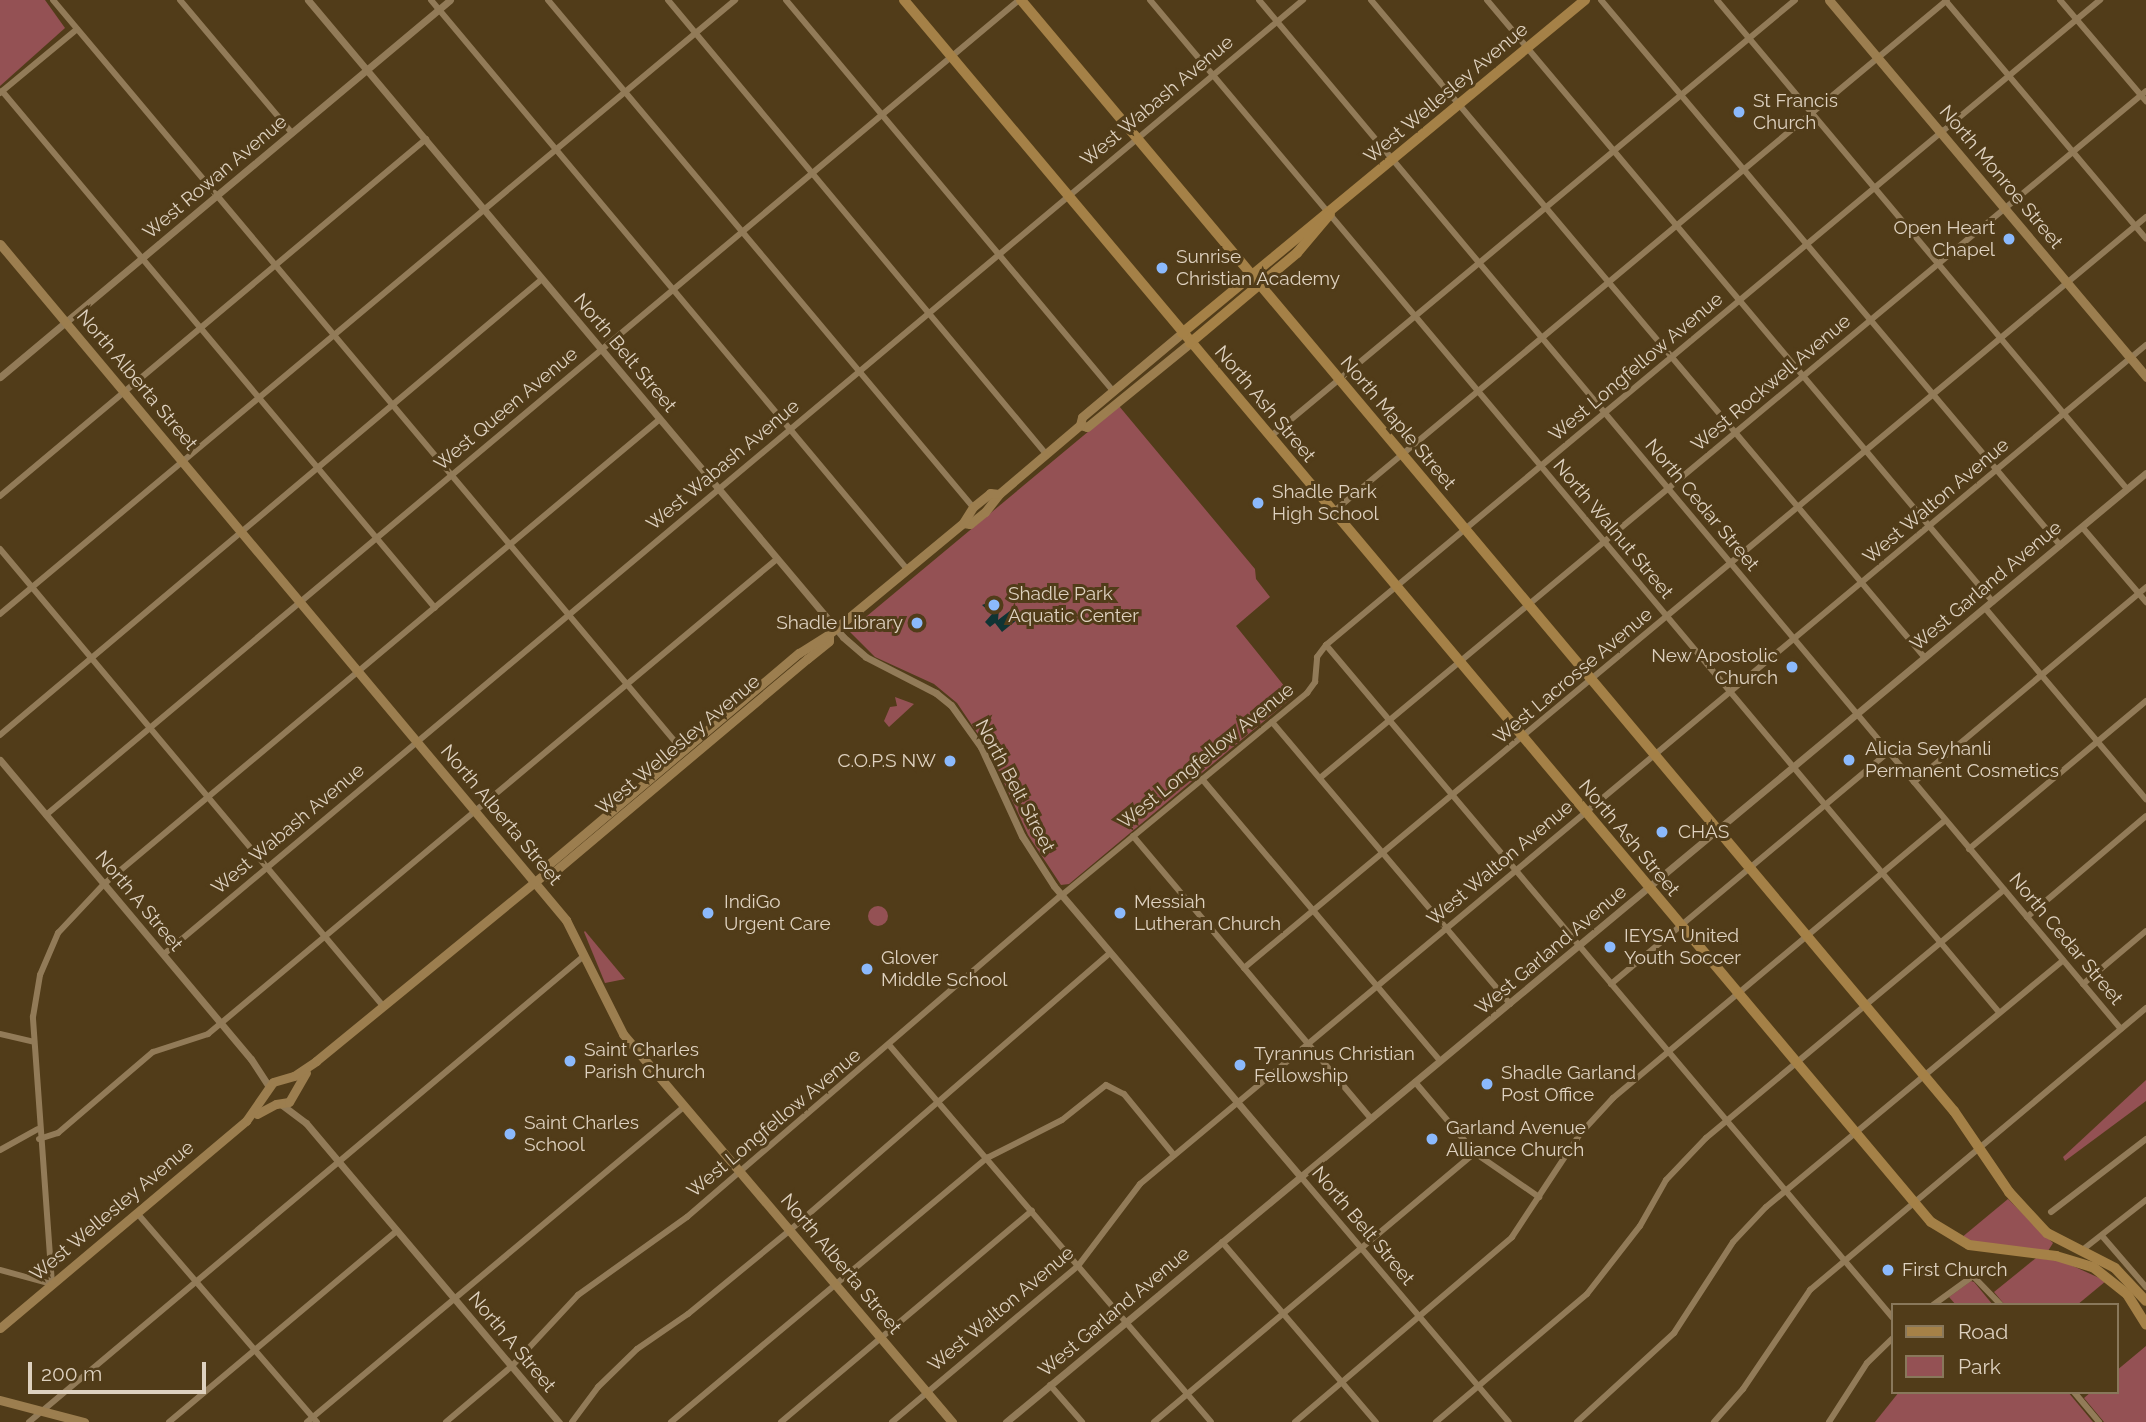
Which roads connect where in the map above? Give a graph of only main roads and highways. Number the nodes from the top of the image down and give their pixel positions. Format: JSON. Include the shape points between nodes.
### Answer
{"nodes":[{"id":1,"x":904,"y":0,"type":"edge"},
{"id":2,"x":1020,"y":0,"type":"edge"},
{"id":3,"x":1585,"y":0,"type":"edge"},
{"id":4,"x":1829,"y":0,"type":"edge"},
{"id":5,"x":0,"y":244,"type":"edge"},
{"id":6,"x":1256,"y":280,"type":"junction"},
{"id":7,"x":1182,"y":333,"type":"junction"},
{"id":8,"x":1190,"y":343,"type":"junction"},
{"id":9,"x":2146,"y":377,"type":"edge"},
{"id":10,"x":1083,"y":426,"type":"junction"},
{"id":11,"x":999,"y":494,"type":"junction"},
{"id":12,"x":963,"y":523,"type":"junction"},
{"id":13,"x":832,"y":631,"type":"junction"},
{"id":14,"x":669,"y":762,"type":"junction"},
{"id":15,"x":653,"y":789,"type":"junction"},
{"id":16,"x":629,"y":796,"type":"junction"},
{"id":17,"x":539,"y":878,"type":"junction"},
{"id":18,"x":316,"y":1061,"type":"junction"},
{"id":19,"x":281,"y":1080,"type":"junction"},
{"id":20,"x":268,"y":1091,"type":"junction"},
{"id":21,"x":293,"y":1093,"type":"junction"},
{"id":22,"x":279,"y":1104,"type":"junction"},
{"id":23,"x":246,"y":1121,"type":"junction"},
{"id":24,"x":2146,"y":1301,"type":"edge"},
{"id":25,"x":2146,"y":1325,"type":"edge"},
{"id":26,"x":0,"y":1328,"type":"edge"},
{"id":27,"x":0,"y":1400,"type":"edge"},
{"id":28,"x":84,"y":1422,"type":"edge"},
{"id":29,"x":952,"y":1422,"type":"edge"}],
"edges":[{"from":1,"to":7,"type":"main road","name":"North Ash Street"},
{"from":2,"to":6,"type":"main road","name":"North Maple Street"},
{"from":3,"to":6,"type":"main road","name":"West Wellesley Avenue"},
{"from":4,"to":9,"type":"main road","name":"North Monroe Street"},
{"from":5,"to":17,"type":"main road","name":"North Alberta Street","via":[[476,811]]},
{"from":6,"to":7,"type":"main road","name":"West Wellesley Avenue"},
{"from":6,"to":8,"type":"main road","name":"West Wellesley Avenue"},
{"from":6,"to":24,"type":"main road","name":"North Maple Street","via":[[1924,1075],[2009,1192],[2039,1226],[2115,1268]]},
{"from":7,"to":8,"type":"main road","name":"North Ash Street"},
{"from":7,"to":10,"type":"main road","name":"West Wellesley Avenue","via":[[1082,417]]},
{"from":8,"to":10,"type":"main road","name":"West Wellesley Avenue"},
{"from":8,"to":25,"type":"main road","name":"North Ash Street","via":[[1931,1222],[1969,1245],[2065,1257],[2093,1267],[2127,1294]]},
{"from":10,"to":11,"type":"main road","name":"West Wellesley Avenue"},
{"from":11,"to":12,"type":"main road","name":"West Wellesley Avenue","via":[[985,512],[970,524]]},
{"from":11,"to":12,"type":"main road","name":"West Wellesley Avenue","via":[[990,493]]},
{"from":12,"to":13,"type":"main road","name":"West Wellesley Avenue"},
{"from":13,"to":14,"type":"main road","name":"West Wellesley Avenue"},
{"from":13,"to":15,"type":"main road","name":"West Wellesley Avenue","via":[[829,641]]},
{"from":14,"to":15,"type":"main road"},
{"from":14,"to":16,"type":"main road","name":"West Wellesley Avenue"},
{"from":15,"to":16,"type":"main road"},
{"from":15,"to":17,"type":"main road","name":"West Wellesley Avenue","via":[[548,877]]},
{"from":16,"to":17,"type":"main road","name":"West Wellesley Avenue","via":[[543,869]]},
{"from":17,"to":18,"type":"main road","name":"West Wellesley Avenue"},
{"from":17,"to":29,"type":"main road","name":"North Alberta Street","via":[[586,954],[614,1022]]},
{"from":18,"to":19,"type":"main road","name":"West Wellesley Avenue"},
{"from":18,"to":21,"type":"main road","name":"West Wellesley Avenue"},
{"from":19,"to":20,"type":"main road","name":"West Wellesley Avenue"},
{"from":19,"to":21,"type":"main road"},
{"from":20,"to":22,"type":"main road"},
{"from":20,"to":23,"type":"main road","name":"West Wellesley Avenue"},
{"from":21,"to":22,"type":"main road","name":"West Wellesley Avenue"},
{"from":22,"to":23,"type":"main road","name":"West Wellesley Avenue"},
{"from":23,"to":26,"type":"main road","name":"West Wellesley Avenue"},
{"from":27,"to":28,"type":"main road"}]}
